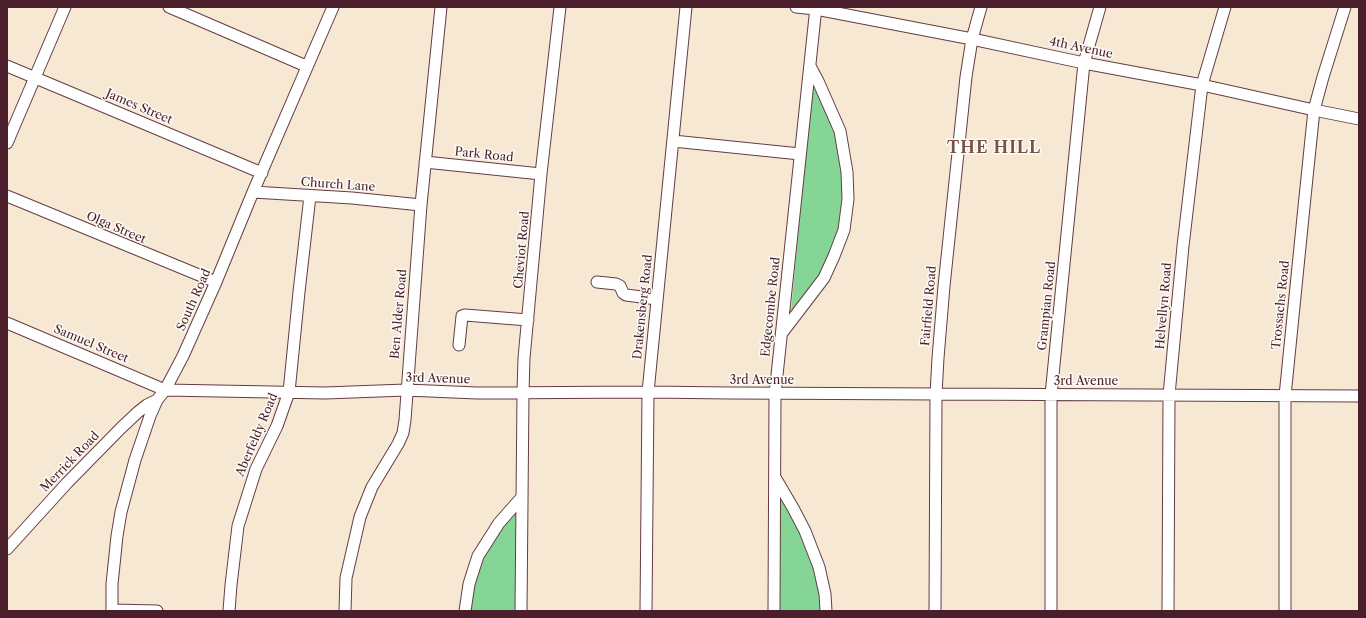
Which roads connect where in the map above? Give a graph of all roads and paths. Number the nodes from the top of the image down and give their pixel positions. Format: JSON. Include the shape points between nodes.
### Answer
{"nodes":[{"id":1,"x":65,"y":7,"type":"edge"},
{"id":2,"x":169,"y":7,"type":"edge"},
{"id":3,"x":333,"y":7,"type":"edge"},
{"id":4,"x":441,"y":7,"type":"edge"},
{"id":5,"x":560,"y":7,"type":"edge"},
{"id":6,"x":686,"y":7,"type":"edge"},
{"id":7,"x":796,"y":7,"type":"edge"},
{"id":8,"x":981,"y":7,"type":"edge"},
{"id":9,"x":1100,"y":7,"type":"edge"},
{"id":10,"x":1225,"y":7,"type":"edge"},
{"id":11,"x":1345,"y":7,"type":"edge"},
{"id":12,"x":816,"y":8,"type":"edge"},
{"id":13,"x":972,"y":39,"type":"junction"},
{"id":14,"x":1084,"y":63,"type":"junction"},
{"id":15,"x":7,"y":66,"type":"edge"},
{"id":16,"x":306,"y":66,"type":"junction"},
{"id":17,"x":810,"y":66,"type":"junction"},
{"id":18,"x":36,"y":77,"type":"junction"},
{"id":19,"x":1202,"y":85,"type":"junction"},
{"id":20,"x":1314,"y":110,"type":"junction"},
{"id":21,"x":1359,"y":119,"type":"edge"},
{"id":22,"x":673,"y":141,"type":"junction"},
{"id":23,"x":7,"y":143,"type":"edge"},
{"id":24,"x":800,"y":154,"type":"junction"},
{"id":25,"x":425,"y":162,"type":"junction"},
{"id":26,"x":262,"y":173,"type":"junction"},
{"id":27,"x":541,"y":174,"type":"junction"},
{"id":28,"x":253,"y":192,"type":"junction"},
{"id":29,"x":7,"y":196,"type":"edge"},
{"id":30,"x":310,"y":196,"type":"junction"},
{"id":31,"x":421,"y":205,"type":"junction"},
{"id":32,"x":216,"y":282,"type":"junction"},
{"id":33,"x":596,"y":282,"type":"dead end"},
{"id":34,"x":657,"y":299,"type":"junction"},
{"id":35,"x":528,"y":320,"type":"junction"},
{"id":36,"x":7,"y":323,"type":"edge"},
{"id":37,"x":782,"y":333,"type":"junction"},
{"id":38,"x":459,"y":345,"type":"dead end"},
{"id":39,"x":164,"y":390,"type":"junction"},
{"id":40,"x":406,"y":390,"type":"junction"},
{"id":41,"x":289,"y":392,"type":"junction"},
{"id":42,"x":523,"y":392,"type":"junction"},
{"id":43,"x":648,"y":392,"type":"junction"},
{"id":44,"x":775,"y":394,"type":"junction"},
{"id":45,"x":936,"y":394,"type":"junction"},
{"id":46,"x":1051,"y":395,"type":"junction"},
{"id":47,"x":1169,"y":395,"type":"junction"},
{"id":48,"x":1285,"y":396,"type":"junction"},
{"id":49,"x":1359,"y":396,"type":"edge"},
{"id":50,"x":157,"y":400,"type":"junction"},
{"id":51,"x":776,"y":479,"type":"junction"},
{"id":52,"x":522,"y":497,"type":"junction"},
{"id":53,"x":7,"y":549,"type":"edge"},
{"id":54,"x":112,"y":611,"type":"edge"},
{"id":55,"x":157,"y":611,"type":"edge"},
{"id":56,"x":229,"y":611,"type":"edge"},
{"id":57,"x":345,"y":611,"type":"edge"},
{"id":58,"x":465,"y":611,"type":"edge"},
{"id":59,"x":521,"y":611,"type":"edge"},
{"id":60,"x":646,"y":611,"type":"edge"},
{"id":61,"x":774,"y":611,"type":"edge"},
{"id":62,"x":826,"y":611,"type":"edge"},
{"id":63,"x":935,"y":611,"type":"edge"},
{"id":64,"x":1051,"y":611,"type":"edge"},
{"id":65,"x":1168,"y":611,"type":"edge"},
{"id":66,"x":1285,"y":611,"type":"edge"}],
"edges":[{"from":1,"to":18,"type":"street"},
{"from":2,"to":16,"type":"street"},
{"from":3,"to":16,"type":"street","name":"South Road"},
{"from":4,"to":25,"type":"street","name":"Ben Alder Road"},
{"from":5,"to":27,"type":"street","name":"Cheviot Road"},
{"from":6,"to":22,"type":"street","name":"Drakensberg Road"},
{"from":7,"to":12,"type":"street","name":"4th Avenue"},
{"from":8,"to":13,"type":"street","name":"Fairfield Road"},
{"from":9,"to":14,"type":"street","name":"Grampian Road"},
{"from":10,"to":19,"type":"street","name":"Helvellyn Road"},
{"from":11,"to":20,"type":"street","name":"Trossachs Road"},
{"from":12,"to":13,"type":"street","name":"4th Avenue"},
{"from":12,"to":17,"type":"street","name":"Edgecombe Road"},
{"from":13,"to":14,"type":"street","name":"4th Avenue"},
{"from":13,"to":45,"type":"street","name":"Fairfield Road","via":[[944,286]]},
{"from":14,"to":19,"type":"street","name":"4th Avenue"},
{"from":14,"to":46,"type":"street","name":"Grampian Road"},
{"from":15,"to":18,"type":"street","name":"James Street"},
{"from":16,"to":26,"type":"street","name":"South Road"},
{"from":17,"to":24,"type":"street","name":"Edgecombe Road"},
{"from":17,"to":37,"type":"street","via":[[840,131],[847,172],[848,199],[844,230],[824,278]]},
{"from":18,"to":23,"type":"street"},
{"from":18,"to":26,"type":"street","name":"James Street"},
{"from":19,"to":20,"type":"street","name":"4th Avenue"},
{"from":19,"to":47,"type":"street","name":"Helvellyn Road"},
{"from":20,"to":21,"type":"street","name":"4th Avenue"},
{"from":20,"to":48,"type":"street","name":"Trossachs Road"},
{"from":22,"to":24,"type":"street"},
{"from":22,"to":34,"type":"street","name":"Drakensberg Road"},
{"from":24,"to":37,"type":"street","name":"Edgecombe Road"},
{"from":25,"to":27,"type":"street","name":"Park Road"},
{"from":25,"to":31,"type":"street","name":"Ben Alder Road"},
{"from":26,"to":28,"type":"street","name":"South Road"},
{"from":27,"to":35,"type":"street","name":"Cheviot Road"},
{"from":28,"to":30,"type":"street","name":"Church Lane"},
{"from":28,"to":32,"type":"street","name":"South Road"},
{"from":29,"to":32,"type":"street","name":"Olga Street"},
{"from":30,"to":31,"type":"street","name":"Church Lane"},
{"from":30,"to":41,"type":"street","name":"Aberfeldy Road"},
{"from":31,"to":40,"type":"street","name":"Ben Alder Road"},
{"from":32,"to":39,"type":"street","name":"South Road","via":[[183,356]]},
{"from":33,"to":34,"type":"street","via":[[616,284],[626,295]]},
{"from":34,"to":43,"type":"street","name":"Drakensberg Road"},
{"from":35,"to":38,"type":"street","via":[[462,316]]},
{"from":35,"to":42,"type":"street","name":"Cheviot Road"},
{"from":36,"to":39,"type":"street","name":"Samuel Street"},
{"from":37,"to":44,"type":"street","name":"Edgecombe Road"},
{"from":39,"to":41,"type":"street","name":"3rd Avenue"},
{"from":39,"to":50,"type":"street","name":"South Road"},
{"from":40,"to":41,"type":"street","name":"3rd Avenue"},
{"from":40,"to":42,"type":"street","name":"3rd Avenue"},
{"from":40,"to":57,"type":"street","name":"Ben Alder Road","via":[[402,433],[372,487],[360,517],[346,578]]},
{"from":41,"to":56,"type":"street","name":"Aberfeldy Road","via":[[277,426],[256,469],[238,526]]},
{"from":42,"to":43,"type":"street","name":"3rd Avenue"},
{"from":42,"to":52,"type":"street","name":"Cheviot Road"},
{"from":43,"to":44,"type":"street","name":"3rd Avenue"},
{"from":43,"to":60,"type":"street","name":"Drakensberg Road"},
{"from":44,"to":45,"type":"street","name":"3rd Avenue"},
{"from":44,"to":51,"type":"street","name":"Edgecombe Road"},
{"from":45,"to":46,"type":"street","name":"3rd Avenue"},
{"from":45,"to":63,"type":"street","name":"Fairfield Road"},
{"from":46,"to":47,"type":"street","name":"3rd Avenue"},
{"from":46,"to":64,"type":"street","name":"Grampian Road"},
{"from":47,"to":48,"type":"street","name":"3rd Avenue"},
{"from":47,"to":65,"type":"street","name":"Helvellyn Road"},
{"from":48,"to":49,"type":"street","name":"3rd Avenue"},
{"from":48,"to":66,"type":"street","name":"Trossachs Road"},
{"from":50,"to":53,"type":"street","name":"Merrick Road","via":[[143,408],[121,428]]},
{"from":50,"to":54,"type":"street","name":"South Road","via":[[134,460],[121,512],[112,584]]},
{"from":51,"to":61,"type":"street","name":"Edgecombe Road"},
{"from":51,"to":62,"type":"street","via":[[805,531],[819,567]]},
{"from":52,"to":58,"type":"street","via":[[499,523],[478,556],[469,584]]},
{"from":52,"to":59,"type":"street","name":"Cheviot Road"},
{"from":54,"to":55,"type":"street"}]}
